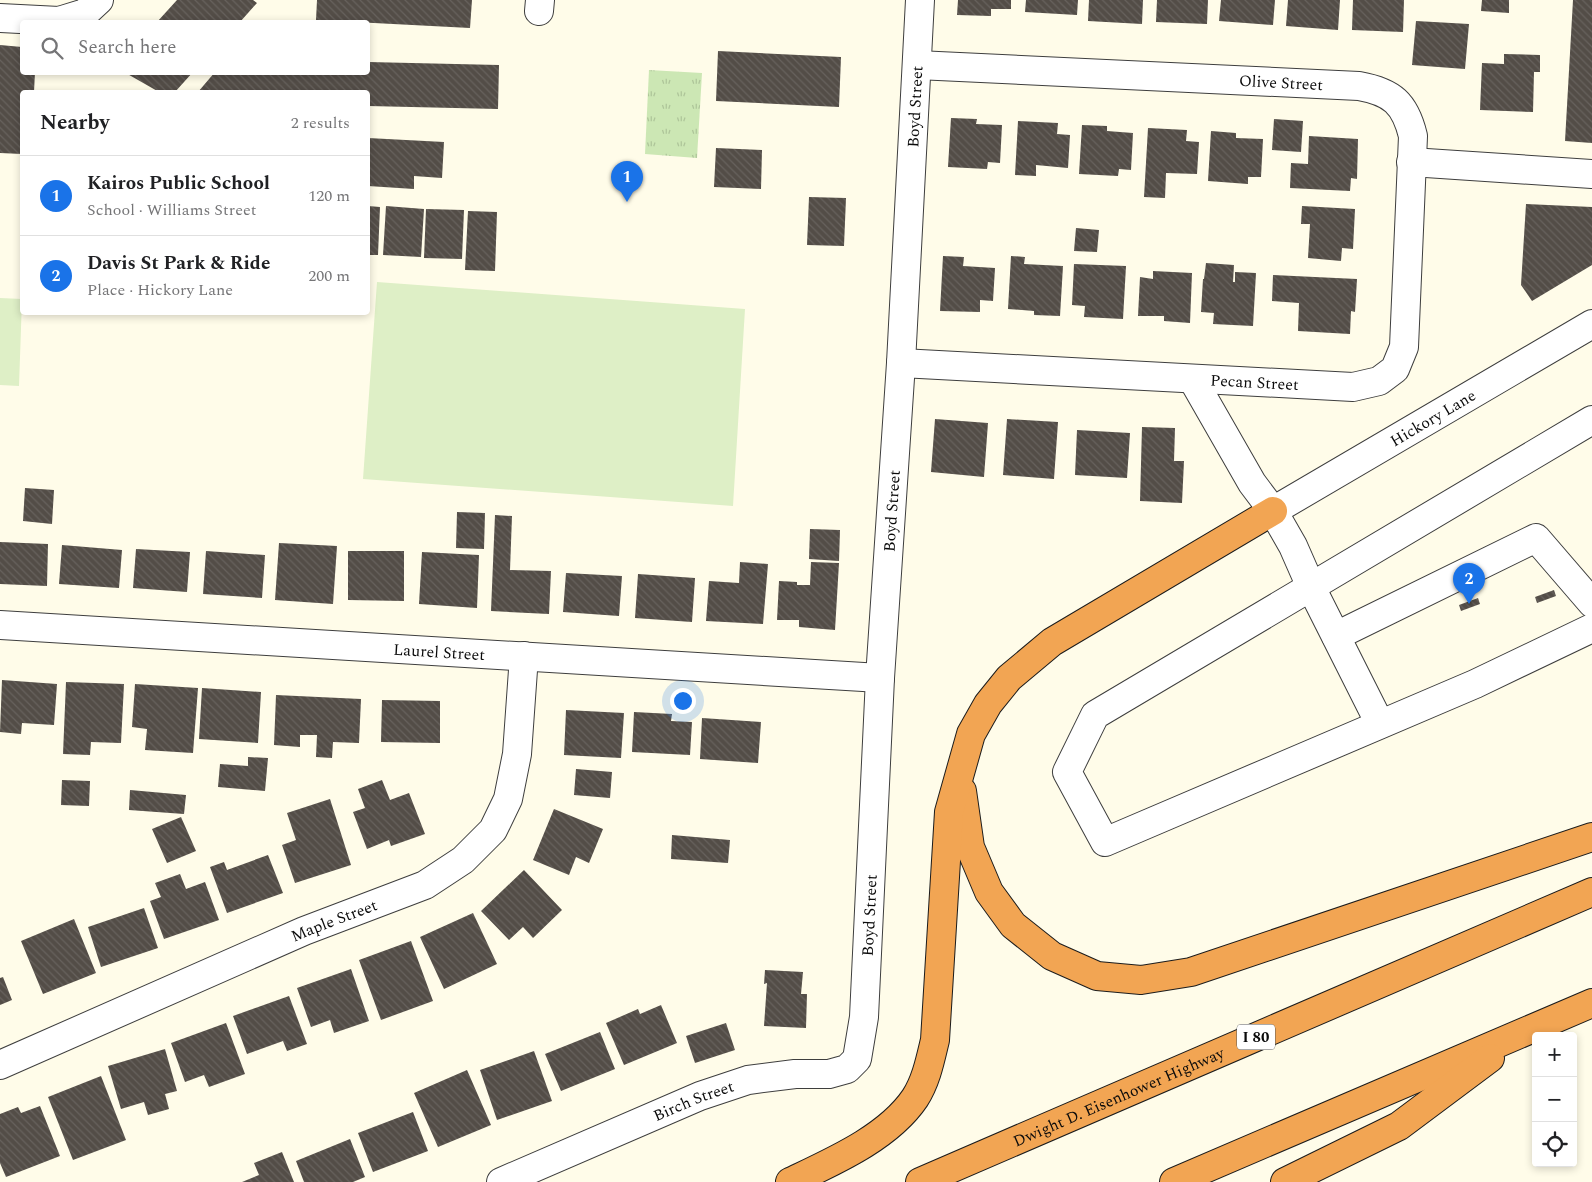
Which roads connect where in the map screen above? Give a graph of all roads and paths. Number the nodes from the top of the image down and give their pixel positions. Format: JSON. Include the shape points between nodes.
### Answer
{"nodes":[{"id":1,"x":99,"y":0,"type":"edge"},
{"id":2,"x":920,"y":0,"type":"edge"},
{"id":3,"x":0,"y":18,"type":"edge"},
{"id":4,"x":39,"y":20,"type":"edge"},
{"id":5,"x":62,"y":20,"type":"edge"},
{"id":6,"x":917,"y":65,"type":"junction"},
{"id":7,"x":1411,"y":162,"type":"junction"},
{"id":8,"x":1592,"y":174,"type":"edge"},
{"id":9,"x":1592,"y":324,"type":"edge"},
{"id":10,"x":901,"y":362,"type":"junction"},
{"id":11,"x":1193,"y":380,"type":"junction"},
{"id":12,"x":1592,"y":420,"type":"edge"},
{"id":13,"x":1273,"y":511,"type":"junction"},
{"id":14,"x":1311,"y":587,"type":"junction"},
{"id":15,"x":1592,"y":603,"type":"edge"},
{"id":16,"x":0,"y":626,"type":"edge"},
{"id":17,"x":1592,"y":628,"type":"edge"},
{"id":18,"x":1336,"y":636,"type":"junction"},
{"id":19,"x":524,"y":656,"type":"junction"},
{"id":20,"x":880,"y":678,"type":"junction"},
{"id":21,"x":1380,"y":724,"type":"junction"},
{"id":22,"x":960,"y":772,"type":"junction"},
{"id":23,"x":1592,"y":837,"type":"edge"},
{"id":24,"x":1592,"y":892,"type":"edge"},
{"id":25,"x":1592,"y":1002,"type":"edge"},
{"id":26,"x":863,"y":1022,"type":"joint"},
{"id":27,"x":1526,"y":1031,"type":"junction"},
{"id":28,"x":0,"y":1065,"type":"edge"},
{"id":29,"x":500,"y":1182,"type":"edge"},
{"id":30,"x":790,"y":1182,"type":"edge"},
{"id":31,"x":920,"y":1182,"type":"edge"},
{"id":32,"x":1174,"y":1182,"type":"edge"},
{"id":33,"x":1284,"y":1182,"type":"edge"}],
"edges":[{"from":1,"to":5,"type":"street","via":[[85,14]]},
{"from":2,"to":6,"type":"street","name":"Boyd Street"},
{"from":3,"to":4,"type":"street"},
{"from":6,"to":7,"type":"street","name":"Olive Street","via":[[1373,88],[1390,96],[1404,109],[1413,136]]},
{"from":6,"to":10,"type":"street","name":"Boyd Street"},
{"from":7,"to":8,"type":"street"},
{"from":7,"to":11,"type":"street","name":"Pecan Street","via":[[1404,347],[1395,369],[1379,381],[1353,387]]},
{"from":9,"to":13,"type":"street","name":"Hickory Lane"},
{"from":10,"to":11,"type":"street","name":"Pecan Street"},
{"from":10,"to":20,"type":"street","name":"Boyd Street"},
{"from":11,"to":13,"type":"street","via":[[1252,483]]},
{"from":12,"to":14,"type":"street"},
{"from":13,"to":14,"type":"street"},
{"from":13,"to":22,"type":"highway","via":[[1052,642],[1009,678],[988,704],[971,734]]},
{"from":14,"to":18,"type":"street"},
{"from":14,"to":21,"type":"street","via":[[1095,715],[1067,772],[1105,842]]},
{"from":15,"to":18,"type":"street","via":[[1536,538]]},
{"from":16,"to":19,"type":"street","name":"Laurel Street"},
{"from":17,"to":21,"type":"street","via":[[1475,684]]},
{"from":18,"to":21,"type":"street"},
{"from":19,"to":20,"type":"street","name":"Laurel Street"},
{"from":19,"to":28,"type":"street","name":"Maple Street","via":[[517,754],[508,799],[493,830],[463,860],[425,884],[304,931]]},
{"from":20,"to":26,"type":"street","name":"Boyd Street"},
{"from":22,"to":23,"type":"highway","via":[[970,846],[989,892],[1013,925],[1052,956],[1097,976],[1141,980],[1191,972]]},
{"from":22,"to":30,"type":"highway","via":[[949,812],[935,1040],[928,1073],[914,1099],[874,1137]]},
{"from":24,"to":31,"type":"highway","name":"Dwight D. Eisenhower Highway","number":"I 80"},
{"from":25,"to":27,"type":"highway"},
{"from":26,"to":29,"type":"street","name":"Birch Street","via":[[857,1059],[847,1069],[829,1074],[795,1074],[748,1080],[708,1093]]},
{"from":27,"to":32,"type":"highway"},
{"from":27,"to":33,"type":"highway","via":[[1399,1126]]}]}
